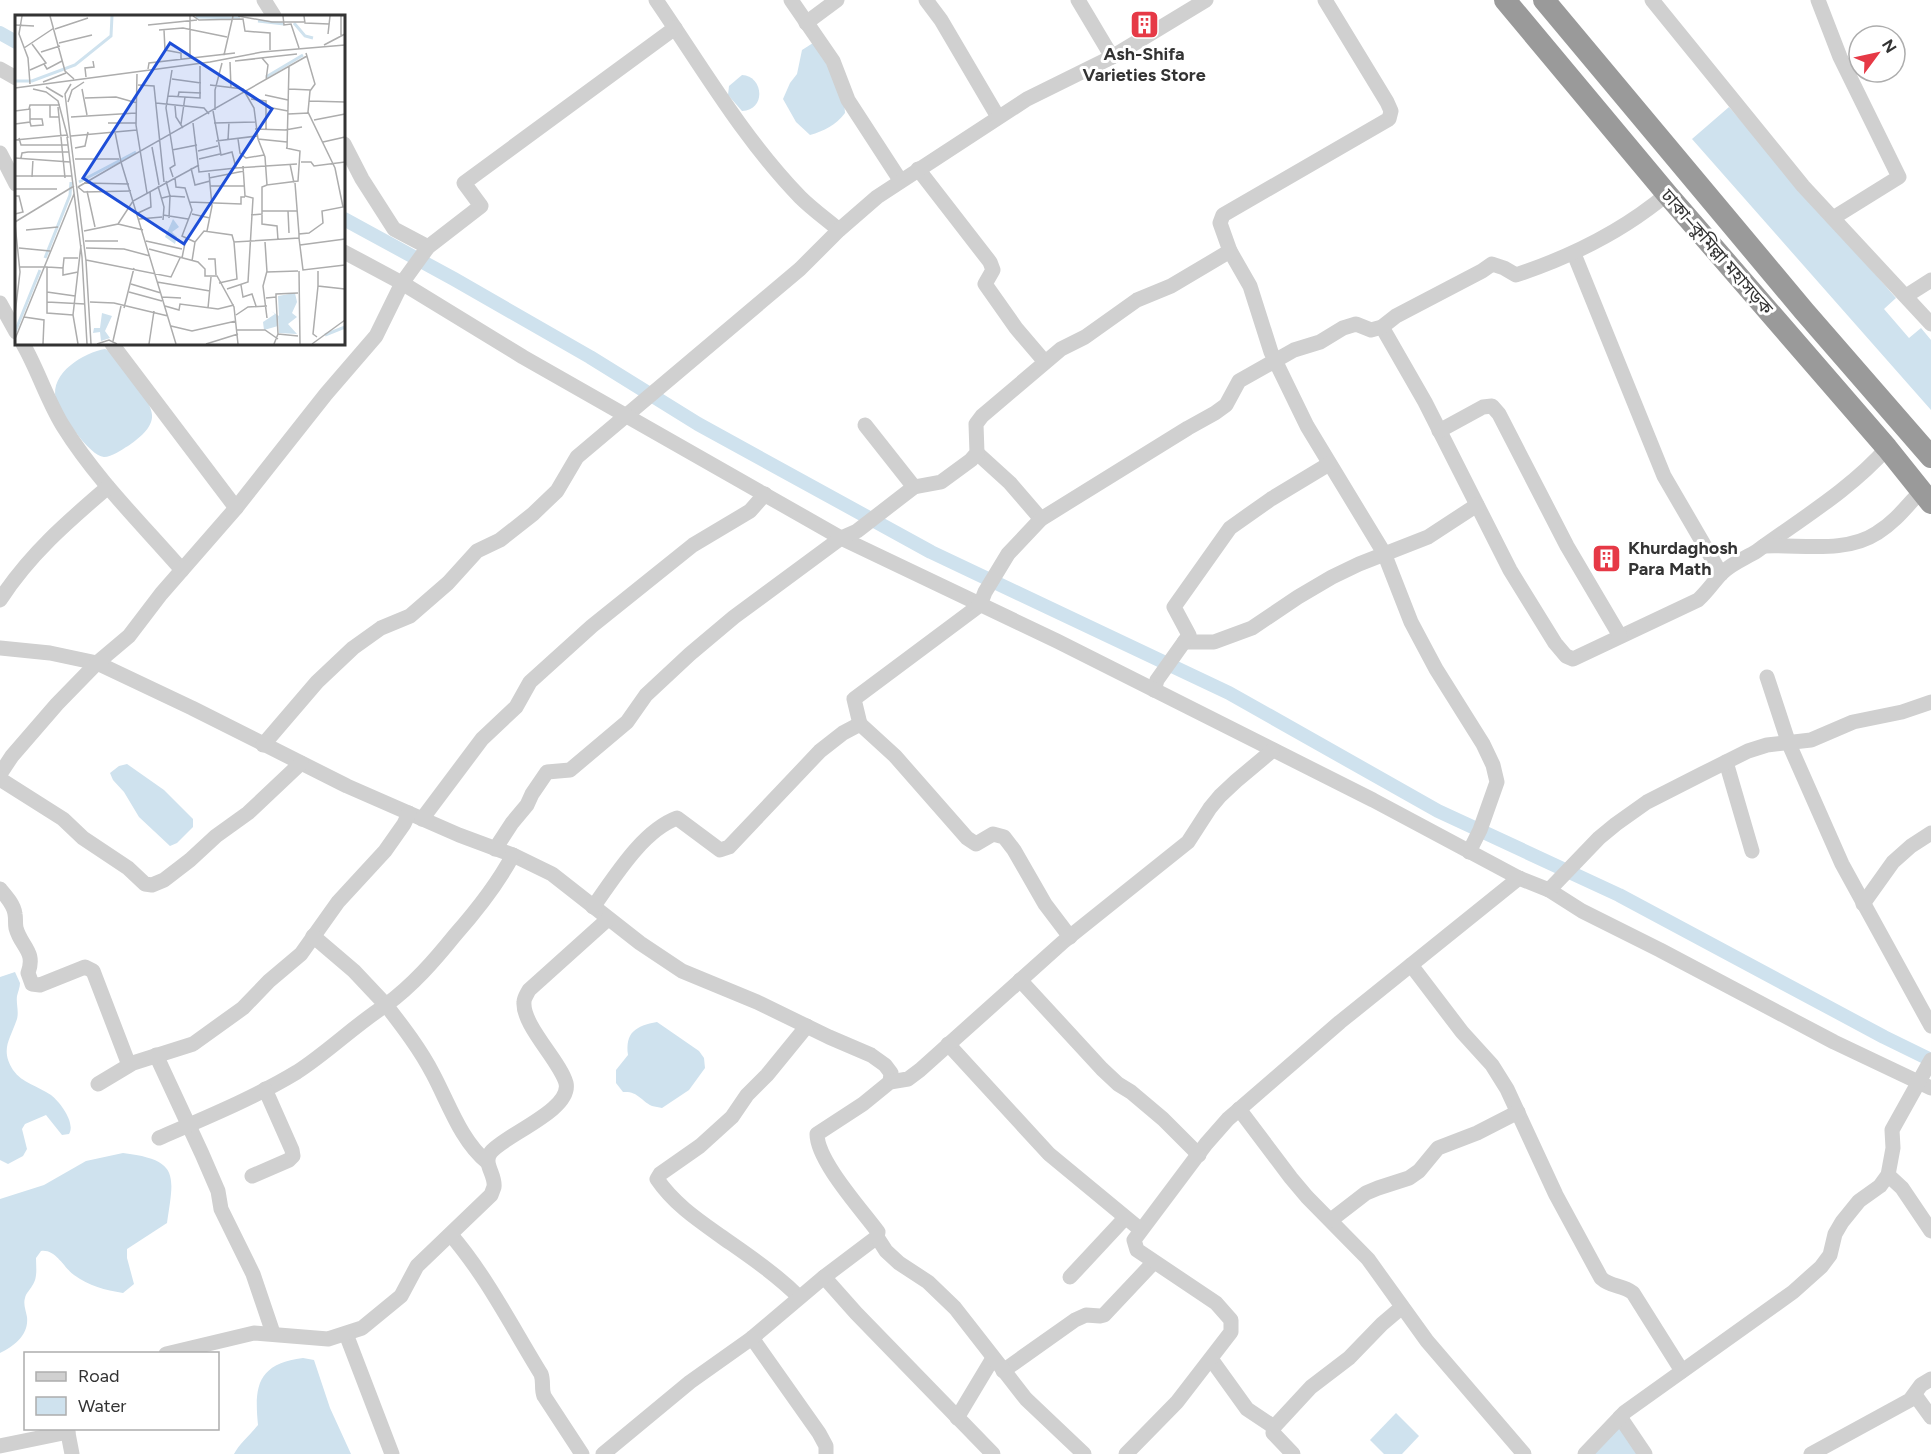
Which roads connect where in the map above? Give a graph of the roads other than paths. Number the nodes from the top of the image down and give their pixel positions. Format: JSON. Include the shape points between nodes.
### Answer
{"nodes":[{"id":1,"x":264,"y":0,"type":"edge"},
{"id":2,"x":656,"y":0,"type":"edge"},
{"id":3,"x":791,"y":0,"type":"edge"},
{"id":4,"x":837,"y":0,"type":"edge"},
{"id":5,"x":926,"y":0,"type":"edge"},
{"id":6,"x":1078,"y":0,"type":"edge"},
{"id":7,"x":1206,"y":0,"type":"edge"},
{"id":8,"x":1325,"y":0,"type":"edge"},
{"id":9,"x":1505,"y":0,"type":"edge"},
{"id":10,"x":1544,"y":0,"type":"edge"},
{"id":11,"x":1652,"y":0,"type":"edge"},
{"id":12,"x":1818,"y":0,"type":"edge"},
{"id":13,"x":273,"y":15,"type":"edge"},
{"id":14,"x":806,"y":23,"type":"junction"},
{"id":15,"x":675,"y":28,"type":"junction"},
{"id":16,"x":1112,"y":57,"type":"junction"},
{"id":17,"x":0,"y":69,"type":"edge"},
{"id":18,"x":15,"y":77,"type":"edge"},
{"id":19,"x":998,"y":117,"type":"junction"},
{"id":20,"x":345,"y":146,"type":"edge"},
{"id":21,"x":0,"y":153,"type":"edge"},
{"id":22,"x":918,"y":169,"type":"junction"},
{"id":23,"x":900,"y":180,"type":"junction"},
{"id":24,"x":15,"y":182,"type":"edge"},
{"id":25,"x":1667,"y":194,"type":"junction"},
{"id":26,"x":1833,"y":218,"type":"junction"},
{"id":27,"x":839,"y":230,"type":"junction"},
{"id":28,"x":428,"y":247,"type":"junction"},
{"id":29,"x":1230,"y":251,"type":"junction"},
{"id":30,"x":345,"y":252,"type":"edge"},
{"id":31,"x":1574,"y":254,"type":"junction"},
{"id":32,"x":405,"y":279,"type":"junction"},
{"id":33,"x":1931,"y":280,"type":"edge"},
{"id":34,"x":1906,"y":296,"type":"junction"},
{"id":35,"x":0,"y":303,"type":"edge"},
{"id":36,"x":1931,"y":324,"type":"edge"},
{"id":37,"x":1382,"y":327,"type":"junction"},
{"id":38,"x":15,"y":330,"type":"edge"},
{"id":39,"x":23,"y":345,"type":"edge"},
{"id":40,"x":113,"y":345,"type":"edge"},
{"id":41,"x":1276,"y":361,"type":"junction"},
{"id":42,"x":1045,"y":362,"type":"junction"},
{"id":43,"x":627,"y":415,"type":"junction"},
{"id":44,"x":865,"y":425,"type":"dead end"},
{"id":45,"x":1439,"y":431,"type":"junction"},
{"id":46,"x":1887,"y":448,"type":"junction"},
{"id":47,"x":977,"y":453,"type":"junction"},
{"id":48,"x":1931,"y":457,"type":"edge"},
{"id":49,"x":1329,"y":464,"type":"junction"},
{"id":50,"x":108,"y":487,"type":"junction"},
{"id":51,"x":915,"y":487,"type":"junction"},
{"id":52,"x":765,"y":494,"type":"junction"},
{"id":53,"x":1926,"y":497,"type":"edge"},
{"id":54,"x":1477,"y":505,"type":"junction"},
{"id":55,"x":236,"y":507,"type":"junction"},
{"id":56,"x":1041,"y":519,"type":"junction"},
{"id":57,"x":841,"y":538,"type":"junction"},
{"id":58,"x":1764,"y":546,"type":"junction"},
{"id":59,"x":1384,"y":553,"type":"junction"},
{"id":60,"x":182,"y":570,"type":"junction"},
{"id":61,"x":1720,"y":574,"type":"junction"},
{"id":62,"x":983,"y":598,"type":"junction"},
{"id":63,"x":0,"y":600,"type":"edge"},
{"id":64,"x":1620,"y":636,"type":"junction"},
{"id":65,"x":1184,"y":642,"type":"junction"},
{"id":66,"x":0,"y":648,"type":"edge"},
{"id":67,"x":97,"y":663,"type":"junction"},
{"id":68,"x":1767,"y":677,"type":"dead end"},
{"id":69,"x":1155,"y":685,"type":"junction"},
{"id":70,"x":1931,"y":702,"type":"edge"},
{"id":71,"x":860,"y":724,"type":"junction"},
{"id":72,"x":1789,"y":744,"type":"junction"},
{"id":73,"x":263,"y":745,"type":"junction"},
{"id":74,"x":1273,"y":750,"type":"junction"},
{"id":75,"x":1726,"y":762,"type":"junction"},
{"id":76,"x":301,"y":763,"type":"junction"},
{"id":77,"x":0,"y":776,"type":"edge"},
{"id":78,"x":415,"y":816,"type":"junction"},
{"id":79,"x":1931,"y":833,"type":"edge"},
{"id":80,"x":495,"y":849,"type":"junction"},
{"id":81,"x":1752,"y":851,"type":"dead end"},
{"id":82,"x":1469,"y":852,"type":"junction"},
{"id":83,"x":513,"y":855,"type":"junction"},
{"id":84,"x":1519,"y":878,"type":"junction"},
{"id":85,"x":0,"y":889,"type":"edge"},
{"id":86,"x":1549,"y":890,"type":"junction"},
{"id":87,"x":1863,"y":904,"type":"junction"},
{"id":88,"x":593,"y":907,"type":"junction"},
{"id":89,"x":608,"y":919,"type":"junction"},
{"id":90,"x":313,"y":936,"type":"junction"},
{"id":91,"x":1070,"y":937,"type":"junction"},
{"id":92,"x":1411,"y":965,"type":"junction"},
{"id":93,"x":1020,"y":980,"type":"junction"},
{"id":94,"x":386,"y":1005,"type":"junction"},
{"id":95,"x":807,"y":1026,"type":"junction"},
{"id":96,"x":1931,"y":1026,"type":"edge"},
{"id":97,"x":948,"y":1044,"type":"junction"},
{"id":98,"x":156,"y":1055,"type":"junction"},
{"id":99,"x":129,"y":1065,"type":"junction"},
{"id":100,"x":1927,"y":1076,"type":"edge"},
{"id":101,"x":890,"y":1082,"type":"junction"},
{"id":102,"x":98,"y":1084,"type":"dead end"},
{"id":103,"x":265,"y":1089,"type":"junction"},
{"id":104,"x":1239,"y":1109,"type":"junction"},
{"id":105,"x":1518,"y":1112,"type":"junction"},
{"id":106,"x":188,"y":1125,"type":"junction"},
{"id":107,"x":159,"y":1138,"type":"dead end"},
{"id":108,"x":1198,"y":1155,"type":"junction"},
{"id":109,"x":487,"y":1162,"type":"junction"},
{"id":110,"x":1888,"y":1175,"type":"junction"},
{"id":111,"x":252,"y":1176,"type":"dead end"},
{"id":112,"x":1125,"y":1218,"type":"junction"},
{"id":113,"x":1331,"y":1220,"type":"junction"},
{"id":114,"x":1141,"y":1230,"type":"junction"},
{"id":115,"x":1931,"y":1231,"type":"edge"},
{"id":116,"x":451,"y":1234,"type":"junction"},
{"id":117,"x":877,"y":1237,"type":"junction"},
{"id":118,"x":1154,"y":1262,"type":"junction"},
{"id":119,"x":824,"y":1277,"type":"junction"},
{"id":120,"x":1070,"y":1277,"type":"dead end"},
{"id":121,"x":799,"y":1297,"type":"junction"},
{"id":122,"x":1402,"y":1307,"type":"junction"},
{"id":123,"x":273,"y":1334,"type":"junction"},
{"id":124,"x":346,"y":1334,"type":"junction"},
{"id":125,"x":752,"y":1338,"type":"junction"},
{"id":126,"x":170,"y":1352,"type":"edge"},
{"id":127,"x":993,"y":1358,"type":"junction"},
{"id":128,"x":1211,"y":1359,"type":"junction"},
{"id":129,"x":1003,"y":1371,"type":"junction"},
{"id":130,"x":1682,"y":1371,"type":"junction"},
{"id":131,"x":1931,"y":1379,"type":"edge"},
{"id":132,"x":1915,"y":1395,"type":"junction"},
{"id":133,"x":1620,"y":1417,"type":"junction"},
{"id":134,"x":1931,"y":1417,"type":"edge"},
{"id":135,"x":957,"y":1418,"type":"junction"},
{"id":136,"x":1274,"y":1426,"type":"junction"},
{"id":137,"x":68,"y":1430,"type":"edge"},
{"id":138,"x":0,"y":1446,"type":"edge"},
{"id":139,"x":72,"y":1454,"type":"edge"},
{"id":140,"x":392,"y":1454,"type":"edge"},
{"id":141,"x":582,"y":1454,"type":"edge"},
{"id":142,"x":603,"y":1454,"type":"edge"},
{"id":143,"x":826,"y":1454,"type":"edge"},
{"id":144,"x":993,"y":1454,"type":"edge"},
{"id":145,"x":1084,"y":1454,"type":"edge"},
{"id":146,"x":1126,"y":1454,"type":"edge"},
{"id":147,"x":1293,"y":1454,"type":"edge"},
{"id":148,"x":1524,"y":1454,"type":"edge"},
{"id":149,"x":1585,"y":1454,"type":"edge"},
{"id":150,"x":1645,"y":1454,"type":"edge"},
{"id":151,"x":1811,"y":1454,"type":"edge"}],
"edges":[{"from":1,"to":13,"type":"street"},
{"from":2,"to":15,"type":"street"},
{"from":3,"to":14,"type":"street"},
{"from":4,"to":14,"type":"street"},
{"from":5,"to":19,"type":"street"},
{"from":6,"to":16,"type":"street"},
{"from":7,"to":16,"type":"street"},
{"from":8,"to":29,"type":"street","via":[[1387,102],[1389,119],[1223,215],[1220,223]]},
{"from":9,"to":25,"type":"highway","name":"ঢাকা–কুমিল্লা মহাসড়ক"},
{"from":10,"to":48,"type":"highway","name":"ঢাকা–কুমিল্লা মহাসড়ক"},
{"from":11,"to":26,"type":"street"},
{"from":12,"to":26,"type":"street","via":[[1840,57],[1899,177]]},
{"from":14,"to":23,"type":"street","via":[[833,61],[848,100]]},
{"from":15,"to":27,"type":"street","via":[[765,158],[802,200]]},
{"from":15,"to":28,"type":"street","via":[[464,183],[481,206]]},
{"from":16,"to":19,"type":"street","via":[[1048,87]]},
{"from":17,"to":18,"type":"street"},
{"from":19,"to":22,"type":"street"},
{"from":20,"to":28,"type":"street","via":[[394,229]]},
{"from":21,"to":24,"type":"street"},
{"from":22,"to":23,"type":"street"},
{"from":22,"to":42,"type":"street","via":[[990,262],[993,270],[986,284]]},
{"from":23,"to":27,"type":"street"},
{"from":25,"to":31,"type":"street","via":[[1648,211]]},
{"from":25,"to":46,"type":"highway","name":"ঢাকা–কুমিল্লা মহাসড়ক"},
{"from":26,"to":34,"type":"street"},
{"from":27,"to":43,"type":"street","via":[[800,269]]},
{"from":28,"to":32,"type":"street"},
{"from":29,"to":41,"type":"street","via":[[1250,286]]},
{"from":29,"to":42,"type":"street","via":[[1171,286],[1137,300]]},
{"from":30,"to":32,"type":"street"},
{"from":31,"to":37,"type":"street","via":[[1516,275],[1492,264]]},
{"from":31,"to":61,"type":"street","via":[[1664,476]]},
{"from":32,"to":43,"type":"street","via":[[523,357]]},
{"from":32,"to":55,"type":"street","via":[[376,336]]},
{"from":33,"to":34,"type":"street"},
{"from":34,"to":36,"type":"street"},
{"from":35,"to":38,"type":"street"},
{"from":37,"to":41,"type":"street","via":[[1371,330],[1356,324],[1343,328]]},
{"from":37,"to":45,"type":"street"},
{"from":39,"to":50,"type":"street","via":[[62,424]]},
{"from":40,"to":55,"type":"street"},
{"from":41,"to":49,"type":"street"},
{"from":41,"to":56,"type":"street","via":[[1239,381],[1226,405],[1215,413]]},
{"from":42,"to":47,"type":"street","via":[[976,424]]},
{"from":43,"to":52,"type":"street"},
{"from":43,"to":73,"type":"street","via":[[577,457],[557,491],[533,514],[500,540],[477,551],[410,616],[381,628],[330,669]]},
{"from":44,"to":51,"type":"street"},
{"from":45,"to":54,"type":"street"},
{"from":45,"to":64,"type":"street","via":[[1492,406]]},
{"from":46,"to":53,"type":"highway","name":"ঢাকা–কুমিল্লা মহাসড়ক"},
{"from":46,"to":58,"type":"street","via":[[1871,467]]},
{"from":47,"to":51,"type":"street","via":[[941,482]]},
{"from":47,"to":56,"type":"street"},
{"from":49,"to":59,"type":"street"},
{"from":49,"to":65,"type":"street","via":[[1239,520],[1221,539],[1174,607],[1190,635]]},
{"from":50,"to":60,"type":"street"},
{"from":50,"to":63,"type":"street","via":[[46,542]]},
{"from":51,"to":57,"type":"street","via":[[857,531]]},
{"from":52,"to":57,"type":"street"},
{"from":52,"to":78,"type":"street","via":[[750,511],[693,545],[530,682],[516,707],[482,739]]},
{"from":53,"to":58,"type":"street","via":[[1876,534],[1853,543]]},
{"from":54,"to":59,"type":"street","via":[[1428,537]]},
{"from":54,"to":64,"type":"street","via":[[1522,590],[1566,656],[1573,659]]},
{"from":55,"to":60,"type":"street"},
{"from":56,"to":62,"type":"street","via":[[1008,554]]},
{"from":57,"to":62,"type":"street"},
{"from":57,"to":80,"type":"street","via":[[690,654],[646,694],[627,722],[570,770],[547,772]]},
{"from":58,"to":61,"type":"street"},
{"from":59,"to":65,"type":"street","via":[[1298,597],[1252,628],[1214,642]]},
{"from":59,"to":82,"type":"street","via":[[1411,622],[1493,765],[1497,782]]},
{"from":60,"to":67,"type":"street","via":[[129,636]]},
{"from":61,"to":64,"type":"street","via":[[1698,600]]},
{"from":62,"to":69,"type":"street"},
{"from":62,"to":71,"type":"street","via":[[854,699]]},
{"from":65,"to":69,"type":"street"},
{"from":66,"to":67,"type":"street"},
{"from":67,"to":73,"type":"street"},
{"from":67,"to":77,"type":"street","via":[[12,756]]},
{"from":68,"to":72,"type":"street"},
{"from":69,"to":74,"type":"street"},
{"from":70,"to":72,"type":"street"},
{"from":71,"to":88,"type":"street","via":[[820,751],[729,847],[720,850],[677,818],[668,821],[643,843]]},
{"from":71,"to":91,"type":"street","via":[[895,756],[967,838],[976,844],[993,834],[1004,837]]},
{"from":72,"to":75,"type":"street","via":[[1767,745]]},
{"from":72,"to":87,"type":"street"},
{"from":73,"to":76,"type":"street"},
{"from":74,"to":82,"type":"street"},
{"from":74,"to":91,"type":"street","via":[[1220,796],[1188,842]]},
{"from":75,"to":81,"type":"street"},
{"from":75,"to":86,"type":"street","via":[[1647,801],[1599,838]]},
{"from":76,"to":77,"type":"street","via":[[248,813],[164,880],[152,885],[145,884],[63,819]]},
{"from":76,"to":78,"type":"street"},
{"from":78,"to":80,"type":"street"},
{"from":78,"to":90,"type":"street","via":[[404,824]]},
{"from":79,"to":87,"type":"street","via":[[1893,862]]},
{"from":80,"to":83,"type":"street"},
{"from":82,"to":84,"type":"street"},
{"from":83,"to":88,"type":"street","via":[[552,874]]},
{"from":83,"to":94,"type":"street","via":[[491,891],[438,957]]},
{"from":84,"to":86,"type":"street"},
{"from":84,"to":92,"type":"street"},
{"from":85,"to":99,"type":"street","via":[[14,908],[15,926],[29,952],[32,984],[40,985],[85,967],[93,971]]},
{"from":86,"to":100,"type":"street","via":[[1834,1042]]},
{"from":87,"to":96,"type":"street"},
{"from":88,"to":89,"type":"street"},
{"from":89,"to":95,"type":"street","via":[[682,971]]},
{"from":89,"to":109,"type":"street","via":[[530,990],[524,1000],[534,1029],[566,1083],[565,1094],[548,1113],[500,1144],[489,1154]]},
{"from":90,"to":94,"type":"street"},
{"from":90,"to":98,"type":"street","via":[[301,954],[227,1022],[193,1044]]},
{"from":91,"to":93,"type":"street"},
{"from":92,"to":104,"type":"street"},
{"from":92,"to":105,"type":"street","via":[[1492,1065]]},
{"from":93,"to":97,"type":"street"},
{"from":93,"to":108,"type":"street","via":[[1118,1084]]},
{"from":94,"to":103,"type":"street","via":[[317,1058]]},
{"from":94,"to":109,"type":"street","via":[[420,1052],[466,1137]]},
{"from":95,"to":101,"type":"street","via":[[871,1055],[891,1073]]},
{"from":95,"to":121,"type":"street","via":[[732,1117],[657,1179],[686,1211]]},
{"from":97,"to":101,"type":"street","via":[[908,1079]]},
{"from":97,"to":112,"type":"street","via":[[1049,1154]]},
{"from":98,"to":99,"type":"street"},
{"from":98,"to":106,"type":"street"},
{"from":99,"to":102,"type":"street"},
{"from":100,"to":110,"type":"street","via":[[1892,1130]]},
{"from":101,"to":117,"type":"street","via":[[817,1134],[817,1142],[834,1173],[878,1232]]},
{"from":103,"to":106,"type":"street"},
{"from":103,"to":111,"type":"street","via":[[293,1156]]},
{"from":104,"to":108,"type":"street"},
{"from":104,"to":113,"type":"street","via":[[1296,1185]]},
{"from":105,"to":113,"type":"street","via":[[1438,1148],[1409,1178],[1366,1193]]},
{"from":105,"to":130,"type":"street","via":[[1556,1195],[1601,1278],[1633,1293]]},
{"from":106,"to":107,"type":"street"},
{"from":106,"to":123,"type":"street","via":[[218,1191],[221,1209],[253,1274]]},
{"from":108,"to":114,"type":"street"},
{"from":109,"to":116,"type":"street","via":[[495,1187],[491,1196]]},
{"from":110,"to":115,"type":"street","via":[[1902,1188]]},
{"from":110,"to":130,"type":"street","via":[[1842,1221],[1830,1255],[1815,1272]]},
{"from":112,"to":114,"type":"street"},
{"from":112,"to":120,"type":"street"},
{"from":113,"to":122,"type":"street","via":[[1368,1259]]},
{"from":114,"to":118,"type":"street","via":[[1134,1240],[1137,1250]]},
{"from":116,"to":124,"type":"street","via":[[417,1266],[407,1287],[389,1308],[362,1328]]},
{"from":116,"to":141,"type":"street","via":[[485,1280],[540,1374],[544,1396]]},
{"from":117,"to":119,"type":"street"},
{"from":117,"to":127,"type":"street","via":[[899,1263],[928,1282],[956,1308]]},
{"from":118,"to":128,"type":"street","via":[[1216,1303],[1231,1320],[1231,1332]]},
{"from":118,"to":129,"type":"street","via":[[1104,1315],[1075,1320]]},
{"from":119,"to":121,"type":"street"},
{"from":119,"to":135,"type":"street"},
{"from":121,"to":125,"type":"street"},
{"from":122,"to":136,"type":"street","via":[[1349,1358],[1311,1387]]},
{"from":122,"to":148,"type":"street"},
{"from":123,"to":124,"type":"street","via":[[328,1339]]},
{"from":123,"to":126,"type":"street","via":[[254,1333]]},
{"from":124,"to":140,"type":"street"},
{"from":125,"to":142,"type":"street","via":[[690,1382]]},
{"from":125,"to":143,"type":"street","via":[[819,1433]]},
{"from":127,"to":129,"type":"street"},
{"from":127,"to":135,"type":"street"},
{"from":128,"to":136,"type":"street","via":[[1247,1409]]},
{"from":128,"to":146,"type":"street","via":[[1177,1402]]},
{"from":129,"to":145,"type":"street","via":[[1044,1418]]},
{"from":130,"to":133,"type":"street"},
{"from":131,"to":132,"type":"street"},
{"from":132,"to":134,"type":"street"},
{"from":132,"to":151,"type":"street"},
{"from":133,"to":149,"type":"street"},
{"from":133,"to":150,"type":"street"},
{"from":135,"to":144,"type":"street"},
{"from":136,"to":147,"type":"street","via":[[1273,1433]]},
{"from":137,"to":138,"type":"street"},
{"from":137,"to":139,"type":"street"}]}
